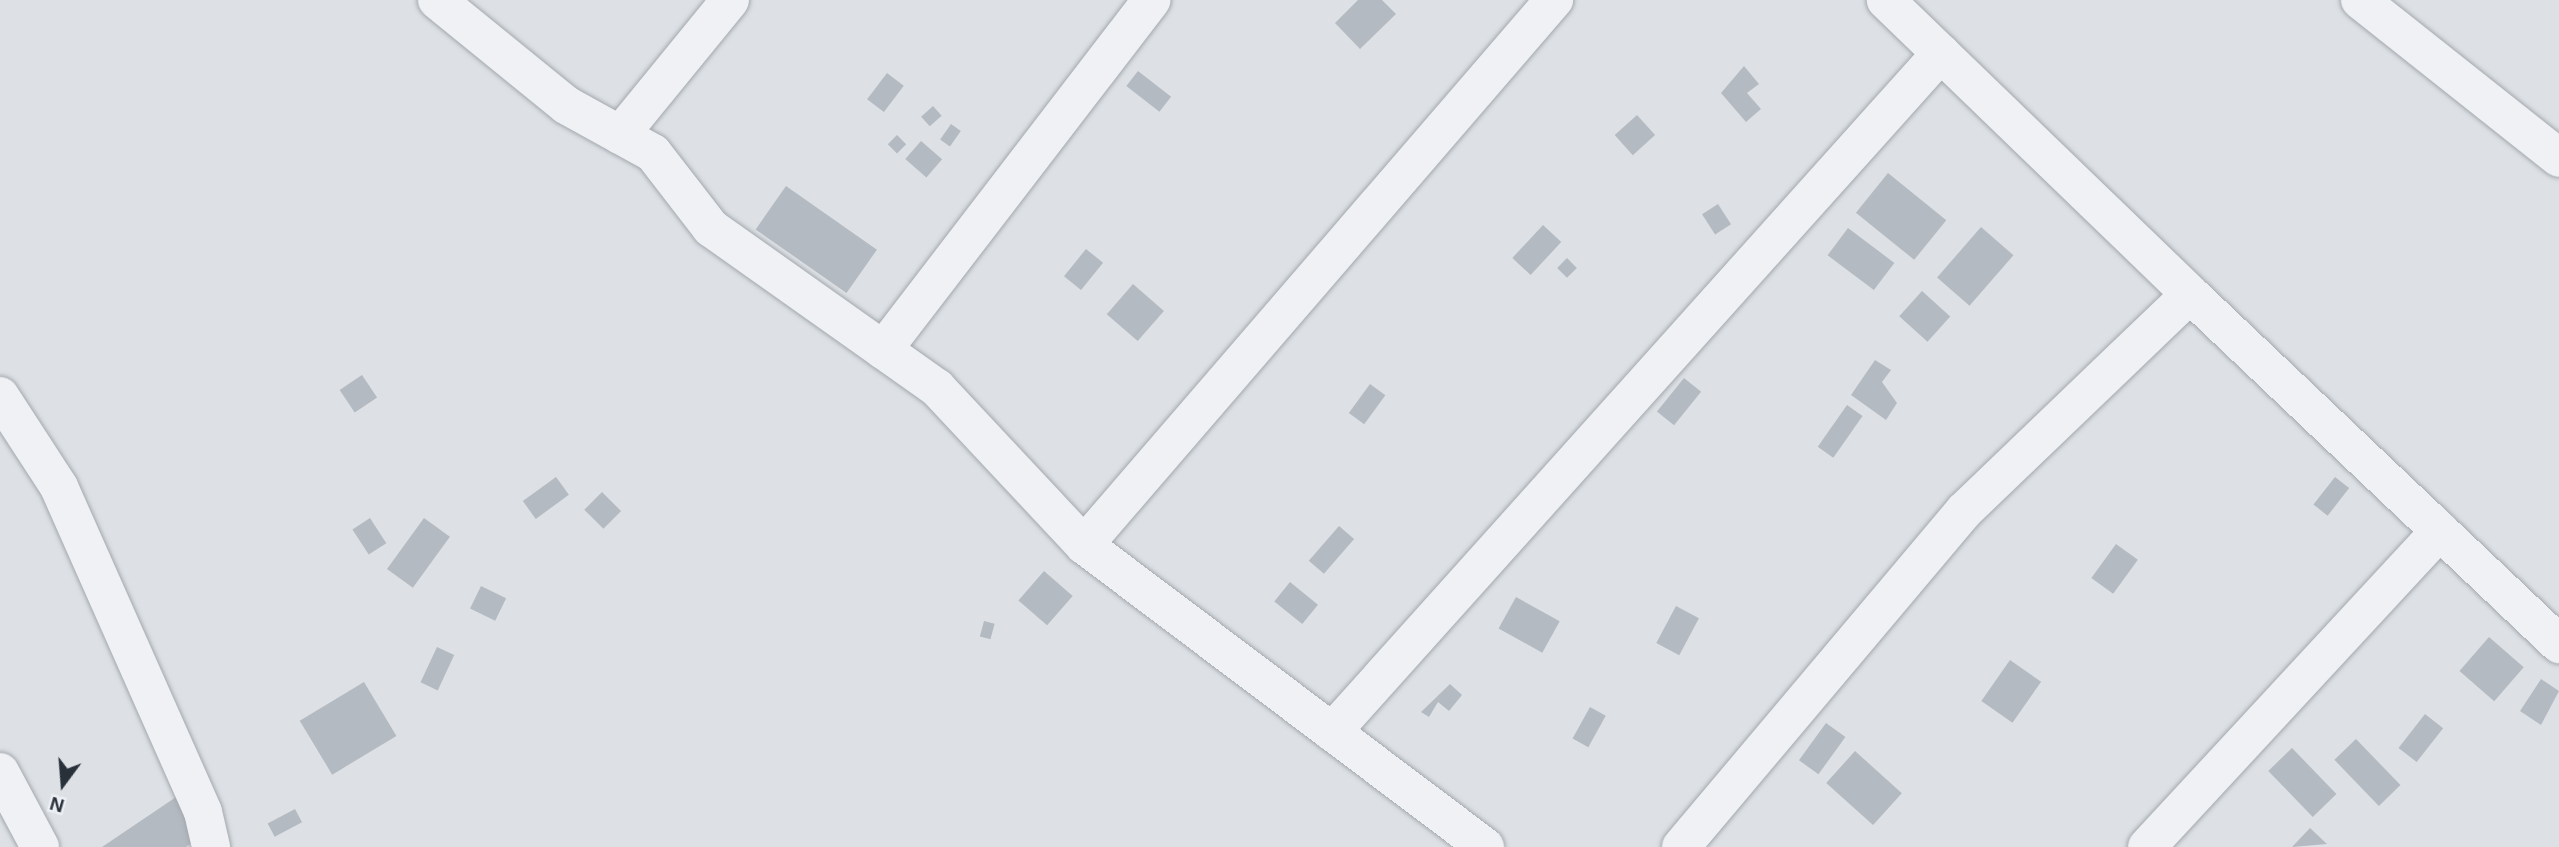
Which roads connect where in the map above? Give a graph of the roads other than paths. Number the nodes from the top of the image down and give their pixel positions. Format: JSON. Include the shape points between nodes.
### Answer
{"nodes":[{"id":1,"x":437,"y":0,"type":"edge"},
{"id":2,"x":730,"y":0,"type":"edge"},
{"id":3,"x":1152,"y":0,"type":"edge"},
{"id":4,"x":1554,"y":0,"type":"edge"},
{"id":5,"x":1886,"y":0,"type":"edge"},
{"id":6,"x":2360,"y":0,"type":"edge"},
{"id":7,"x":1941,"y":53,"type":"junction"},
{"id":8,"x":620,"y":135,"type":"junction"},
{"id":9,"x":2559,"y":158,"type":"edge"},
{"id":10,"x":2190,"y":294,"type":"junction"},
{"id":11,"x":883,"y":350,"type":"junction"},
{"id":12,"x":0,"y":396,"type":"edge"},
{"id":13,"x":2440,"y":531,"type":"junction"},
{"id":14,"x":1084,"y":545,"type":"junction"},
{"id":15,"x":2559,"y":644,"type":"edge"},
{"id":16,"x":1332,"y":732,"type":"junction"},
{"id":17,"x":0,"y":772,"type":"edge"},
{"id":18,"x":40,"y":847,"type":"edge"},
{"id":19,"x":211,"y":847,"type":"edge"},
{"id":20,"x":1485,"y":847,"type":"edge"},
{"id":21,"x":1681,"y":847,"type":"edge"},
{"id":22,"x":2147,"y":847,"type":"edge"}],
"edges":[{"from":1,"to":8,"type":"street","via":[[566,105]]},
{"from":2,"to":8,"type":"street"},
{"from":3,"to":11,"type":"street"},
{"from":4,"to":14,"type":"street"},
{"from":5,"to":7,"type":"street"},
{"from":6,"to":9,"type":"street"},
{"from":7,"to":10,"type":"street"},
{"from":7,"to":16,"type":"street"},
{"from":8,"to":11,"type":"street","via":[[653,153],[711,228]]},
{"from":10,"to":13,"type":"street"},
{"from":10,"to":21,"type":"street","via":[[1964,511]]},
{"from":11,"to":14,"type":"street","via":[[937,388]]},
{"from":12,"to":19,"type":"street","via":[[60,486],[203,812]]},
{"from":13,"to":15,"type":"street"},
{"from":13,"to":22,"type":"street"},
{"from":14,"to":16,"type":"street"},
{"from":16,"to":20,"type":"street"},
{"from":17,"to":18,"type":"street"}]}
